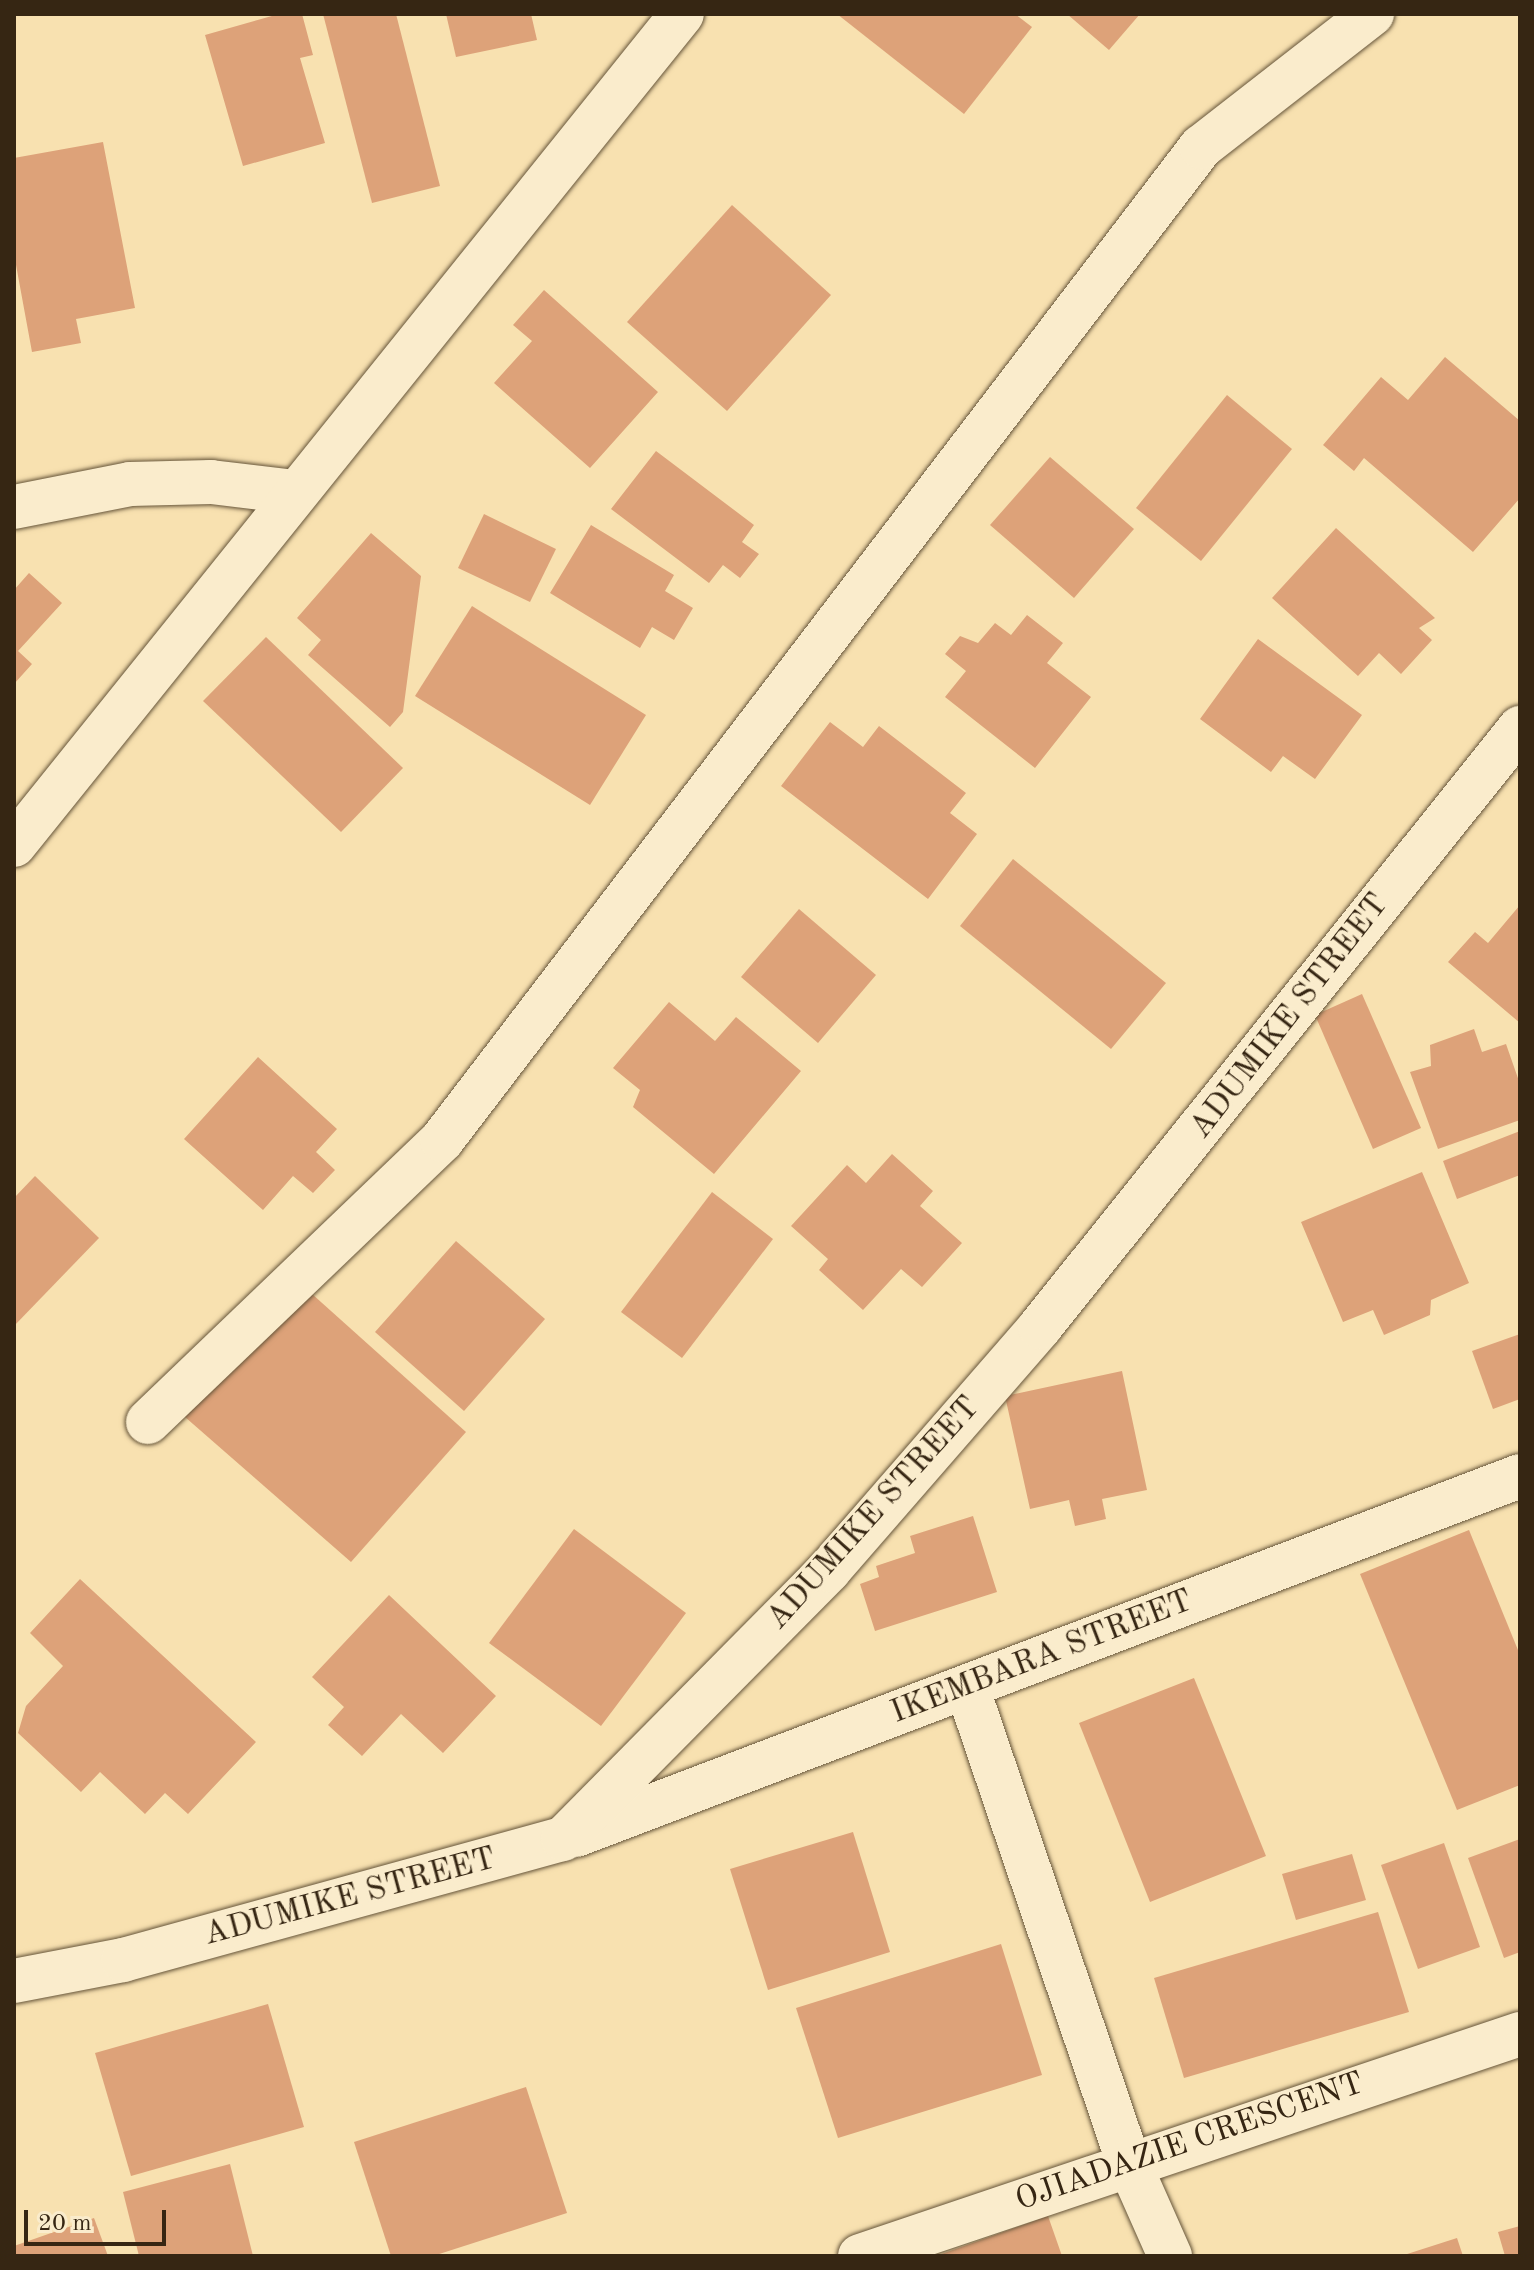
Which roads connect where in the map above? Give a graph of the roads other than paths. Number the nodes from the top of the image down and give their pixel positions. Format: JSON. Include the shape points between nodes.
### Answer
{"nodes":[{"id":1,"x":682,"y":14,"type":"edge"},
{"id":2,"x":1372,"y":14,"type":"edge"},
{"id":3,"x":295,"y":492,"type":"junction"},
{"id":4,"x":14,"y":507,"type":"edge"},
{"id":5,"x":1520,"y":728,"type":"edge"},
{"id":6,"x":14,"y":845,"type":"edge"},
{"id":7,"x":148,"y":1422,"type":"dead end"},
{"id":8,"x":1520,"y":1476,"type":"edge"},
{"id":9,"x":967,"y":1687,"type":"junction"},
{"id":10,"x":563,"y":1839,"type":"junction"},
{"id":11,"x":14,"y":1981,"type":"edge"},
{"id":12,"x":1520,"y":2034,"type":"edge"},
{"id":13,"x":1128,"y":2161,"type":"junction"},
{"id":14,"x":860,"y":2256,"type":"edge"},
{"id":15,"x":1170,"y":2256,"type":"edge"}],
"edges":[{"from":1,"to":3,"type":"street"},
{"from":2,"to":7,"type":"street","via":[[1201,147],[442,1140]]},
{"from":3,"to":4,"type":"street","via":[[211,482],[130,484]]},
{"from":3,"to":6,"type":"street"},
{"from":5,"to":10,"type":"street","name":"ADUMIKE STREET","via":[[1040,1327],[829,1570]]},
{"from":8,"to":9,"type":"street","name":"IKEMBARA STREET"},
{"from":9,"to":10,"type":"street","name":"IKEMBARA STREET"},
{"from":9,"to":13,"type":"street"},
{"from":10,"to":11,"type":"street","name":"ADUMIKE STREET","via":[[123,1960]]},
{"from":12,"to":13,"type":"street","name":"OJIADAZIE CRESCENT"},
{"from":13,"to":14,"type":"street","name":"OJIADAZIE CRESCENT"},
{"from":13,"to":15,"type":"street"}]}
